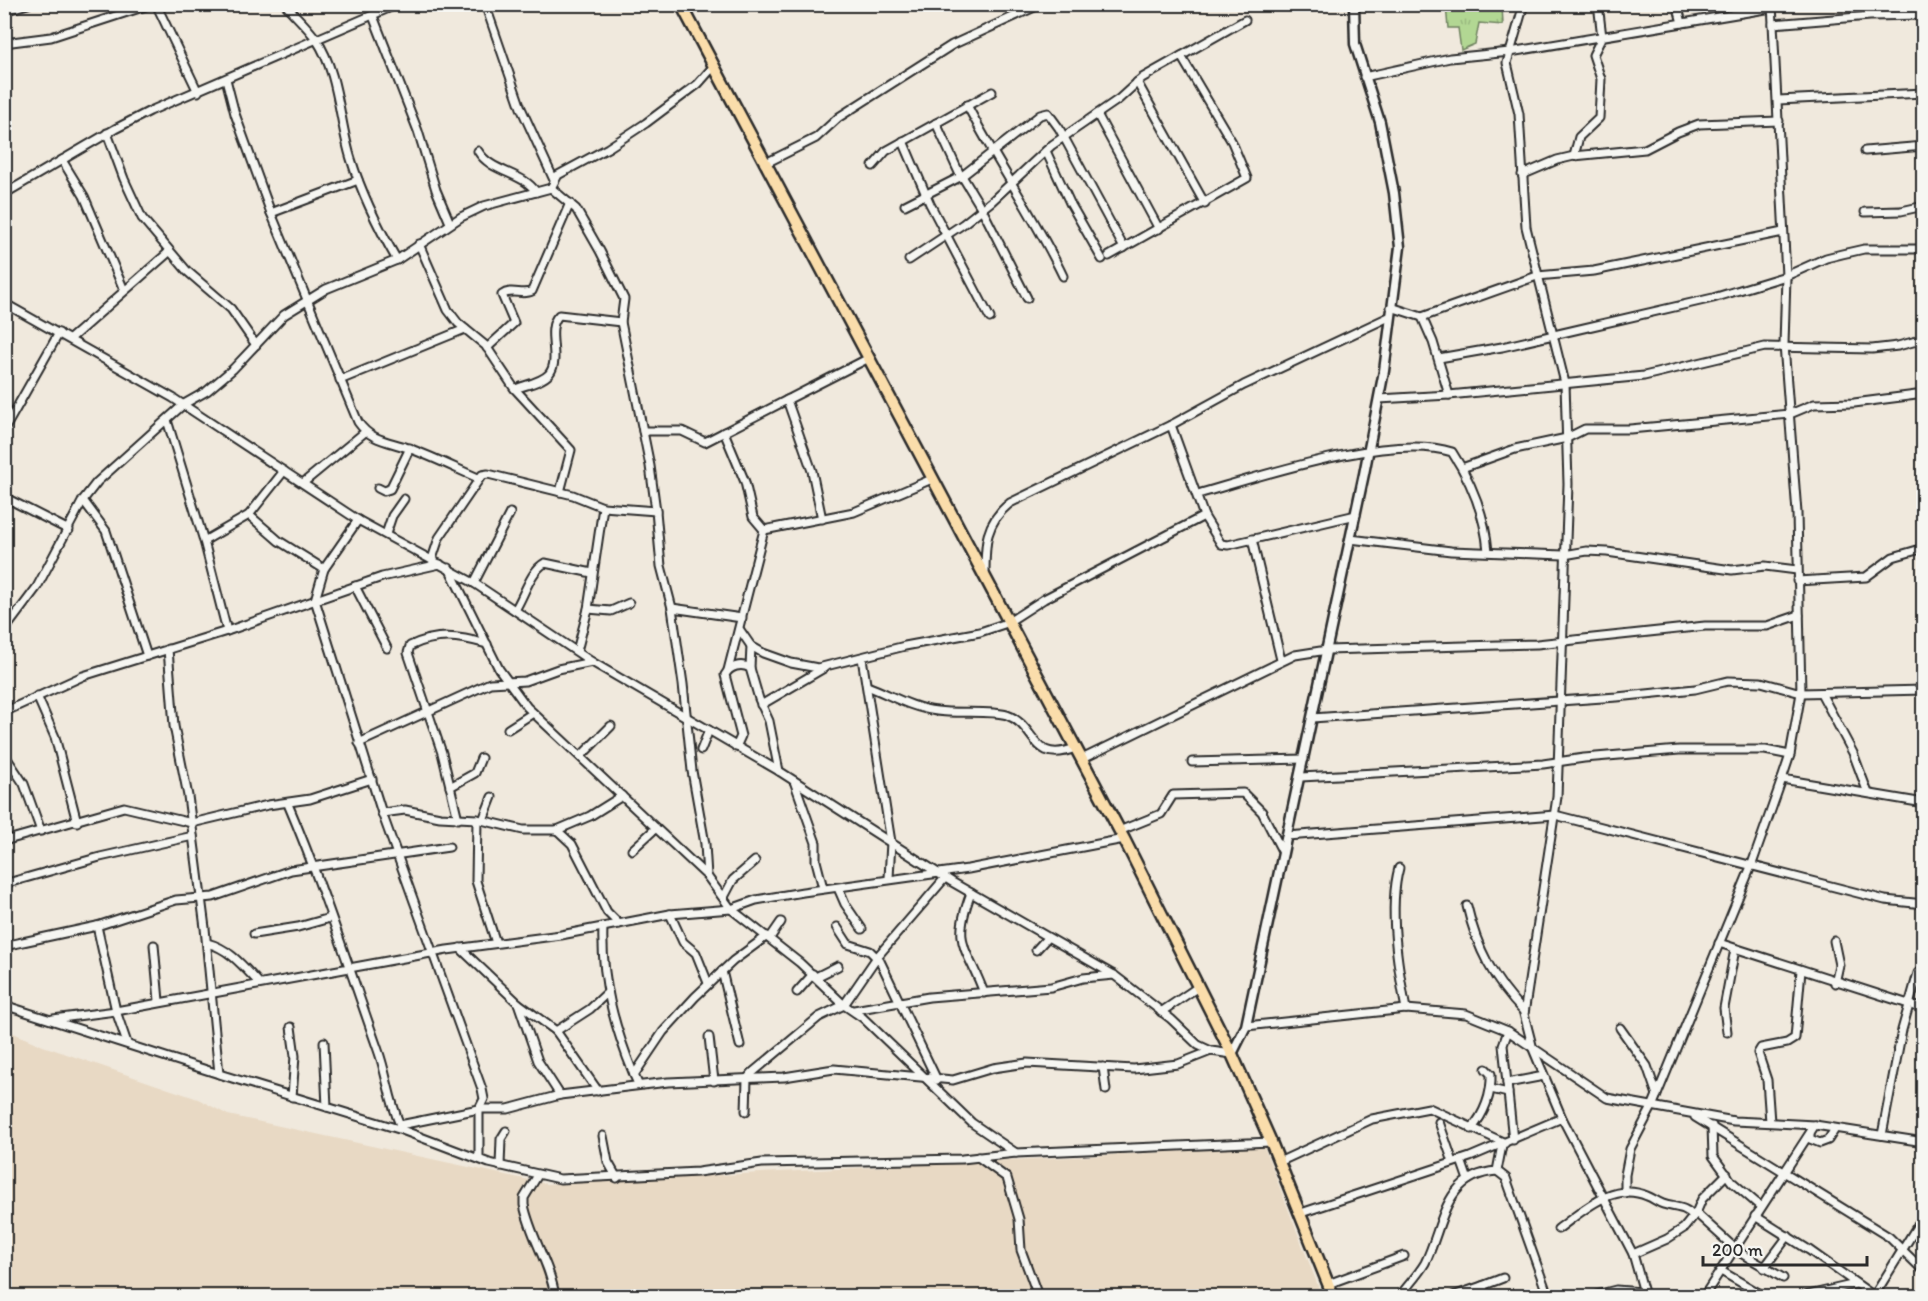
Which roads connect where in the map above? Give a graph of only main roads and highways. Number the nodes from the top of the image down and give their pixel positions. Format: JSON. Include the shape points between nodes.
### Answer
{"nodes":[{"id":1,"x":681,"y":4,"type":"edge"},
{"id":2,"x":1333,"y":1296,"type":"edge"}],
"edges":[{"from":1,"to":2,"type":"main road","via":[[1082,759],[1232,1054]]}]}
